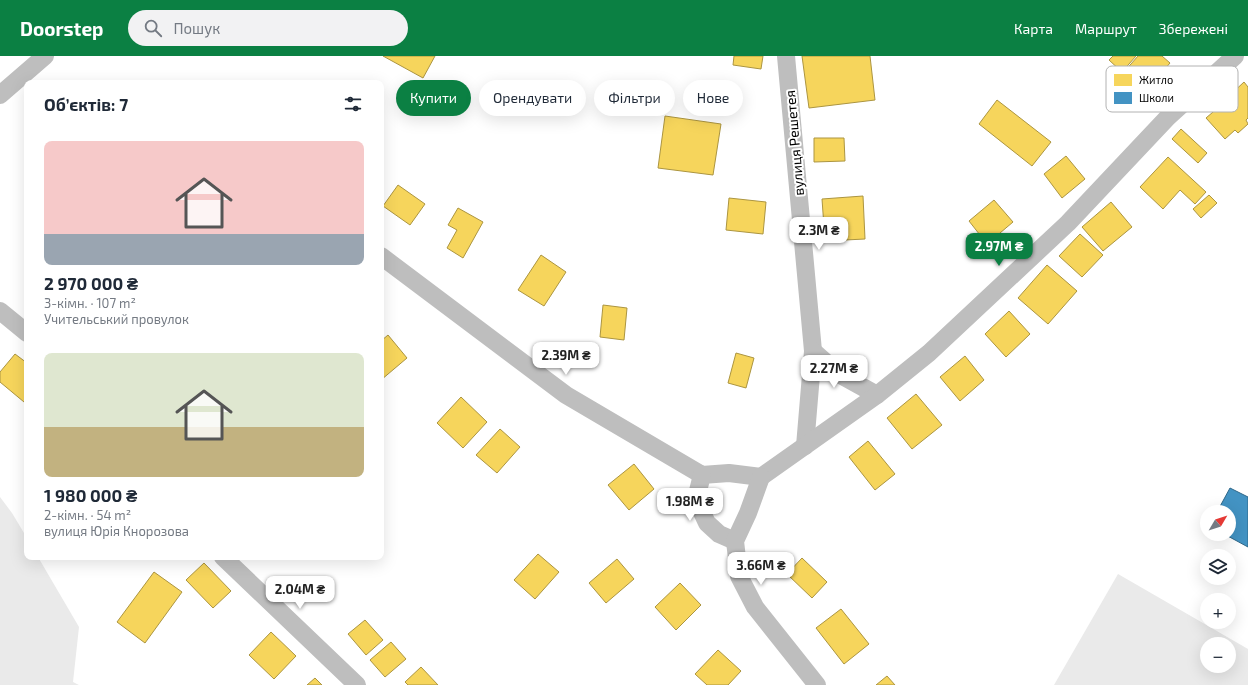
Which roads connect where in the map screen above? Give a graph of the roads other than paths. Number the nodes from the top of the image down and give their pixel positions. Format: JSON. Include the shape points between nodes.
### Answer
{"nodes":[{"id":1,"x":45,"y":56,"type":"edge"},
{"id":2,"x":786,"y":56,"type":"edge"},
{"id":3,"x":1235,"y":56,"type":"edge"},
{"id":4,"x":1224,"y":66,"type":"edge"},
{"id":5,"x":0,"y":95,"type":"edge"},
{"id":6,"x":1173,"y":112,"type":"edge"},
{"id":7,"x":384,"y":258,"type":"edge"},
{"id":8,"x":0,"y":311,"type":"edge"},
{"id":9,"x":24,"y":331,"type":"edge"},
{"id":10,"x":814,"y":351,"type":"junction"},
{"id":11,"x":877,"y":395,"type":"junction"},
{"id":12,"x":805,"y":446,"type":"junction"},
{"id":13,"x":702,"y":475,"type":"junction"},
{"id":14,"x":760,"y":477,"type":"junction"},
{"id":15,"x":734,"y":541,"type":"junction"},
{"id":16,"x":226,"y":560,"type":"edge"},
{"id":17,"x":356,"y":685,"type":"edge"},
{"id":18,"x":817,"y":685,"type":"edge"}],
"edges":[{"from":1,"to":5,"type":"street"},
{"from":2,"to":10,"type":"street","name":"вулиця Решетея"},
{"from":3,"to":4,"type":"street"},
{"from":6,"to":11,"type":"street","via":[[1068,223],[929,353]]},
{"from":7,"to":13,"type":"street","via":[[566,395]]},
{"from":8,"to":9,"type":"street"},
{"from":10,"to":11,"type":"street","via":[[839,374]]},
{"from":10,"to":12,"type":"street","name":"вулиця Решетея"},
{"from":11,"to":12,"type":"street"},
{"from":12,"to":14,"type":"street"},
{"from":13,"to":14,"type":"street","via":[[729,473]]},
{"from":13,"to":15,"type":"street","via":[[698,491],[700,508],[707,523],[719,534]]},
{"from":14,"to":15,"type":"street","via":[[748,513]]},
{"from":15,"to":18,"type":"street","via":[[739,576],[755,607]]},
{"from":16,"to":17,"type":"street"}]}
